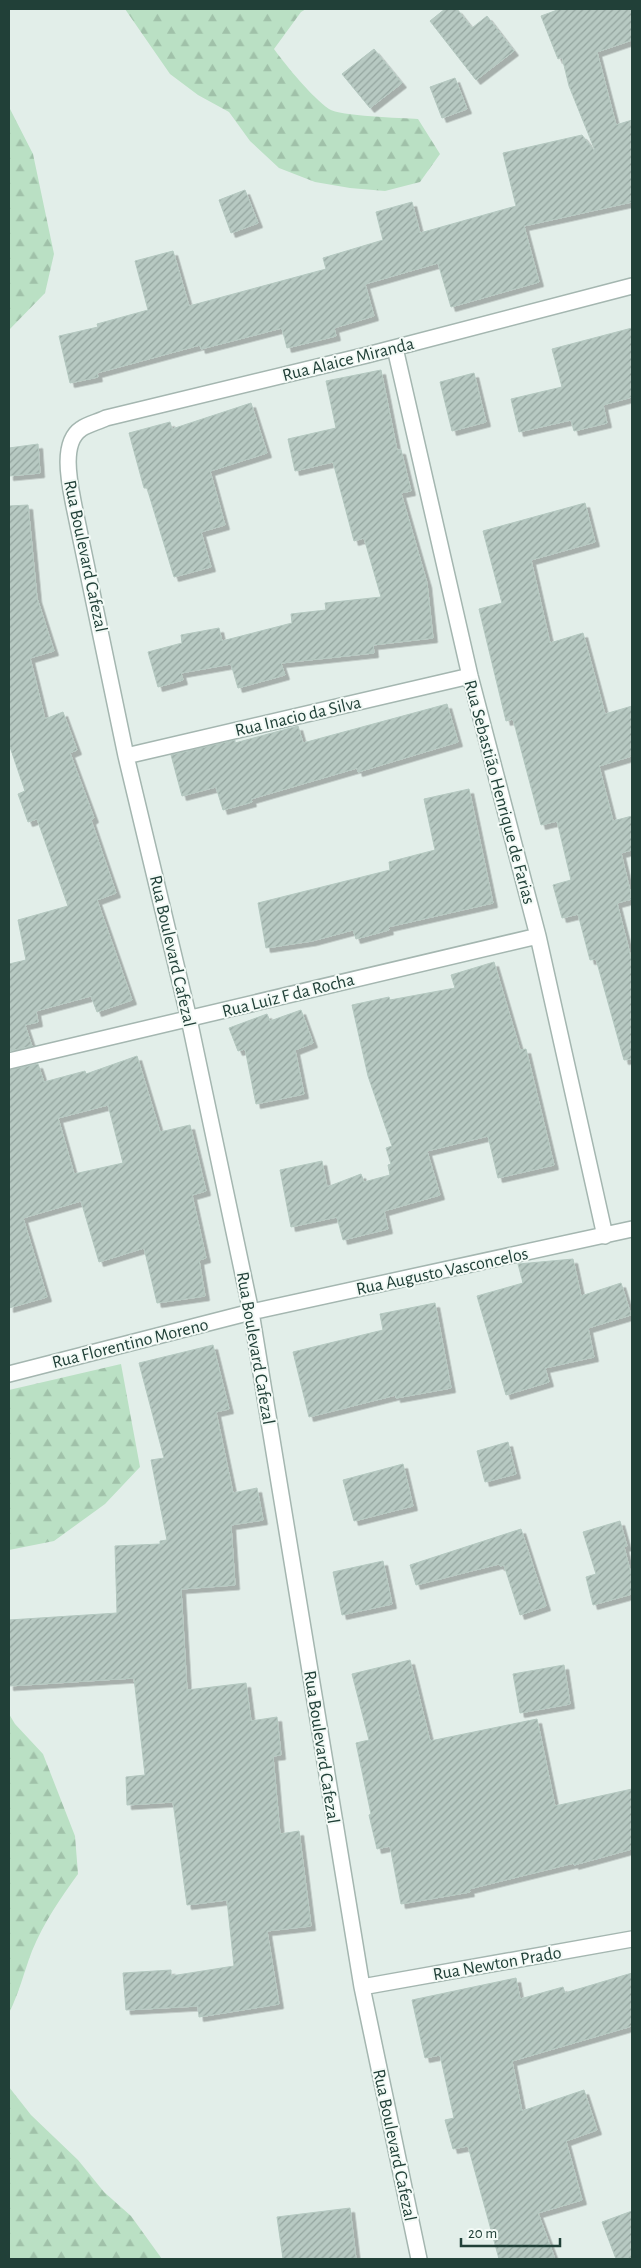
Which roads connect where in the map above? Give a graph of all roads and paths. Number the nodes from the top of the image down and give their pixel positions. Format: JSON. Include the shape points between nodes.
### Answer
{"nodes":[{"id":1,"x":632,"y":286,"type":"edge"},
{"id":2,"x":395,"y":348,"type":"junction"},
{"id":3,"x":70,"y":442,"type":"joint"},
{"id":4,"x":470,"y":676,"type":"junction"},
{"id":5,"x":126,"y":756,"type":"junction"},
{"id":6,"x":538,"y":936,"type":"junction"},
{"id":7,"x":190,"y":1019,"type":"junction"},
{"id":8,"x":9,"y":1061,"type":"edge"},
{"id":9,"x":632,"y":1229,"type":"edge"},
{"id":10,"x":605,"y":1236,"type":"junction"},
{"id":11,"x":251,"y":1312,"type":"junction"},
{"id":12,"x":9,"y":1374,"type":"edge"},
{"id":13,"x":632,"y":1939,"type":"edge"},
{"id":14,"x":362,"y":1987,"type":"junction"},
{"id":15,"x":419,"y":2259,"type":"edge"}],
"edges":[{"from":1,"to":2,"type":"street","name":"Rua Alaice Miranda"},
{"from":2,"to":3,"type":"street","name":"Rua Alaice Miranda","via":[[106,418],[80,429]]},
{"from":2,"to":4,"type":"street","name":"Rua Sebastião Henrique de Farias"},
{"from":3,"to":5,"type":"street","name":"Rua Boulevard Cafezal","via":[[68,472],[74,506]]},
{"from":4,"to":5,"type":"street","name":"Rua Inacio da Silva"},
{"from":4,"to":6,"type":"street","name":"Rua Sebastião Henrique de Farias"},
{"from":5,"to":7,"type":"street","name":"Rua Boulevard Cafezal"},
{"from":6,"to":7,"type":"street","name":"Rua Luiz F da Rocha"},
{"from":6,"to":10,"type":"street","name":"Rua Sebastião Henrique de Farias"},
{"from":7,"to":8,"type":"street","name":"Rua Luiz F da Rocha"},
{"from":7,"to":11,"type":"street","name":"Rua Boulevard Cafezal"},
{"from":9,"to":10,"type":"street","name":"Rua Augusto Vasconcelos"},
{"from":10,"to":11,"type":"street","name":"Rua Augusto Vasconcelos"},
{"from":11,"to":12,"type":"street","name":"Rua Florentino Moreno"},
{"from":11,"to":14,"type":"street","name":"Rua Boulevard Cafezal"},
{"from":13,"to":14,"type":"street","name":"Rua Newton Prado"},
{"from":14,"to":15,"type":"street","name":"Rua Boulevard Cafezal"}]}
